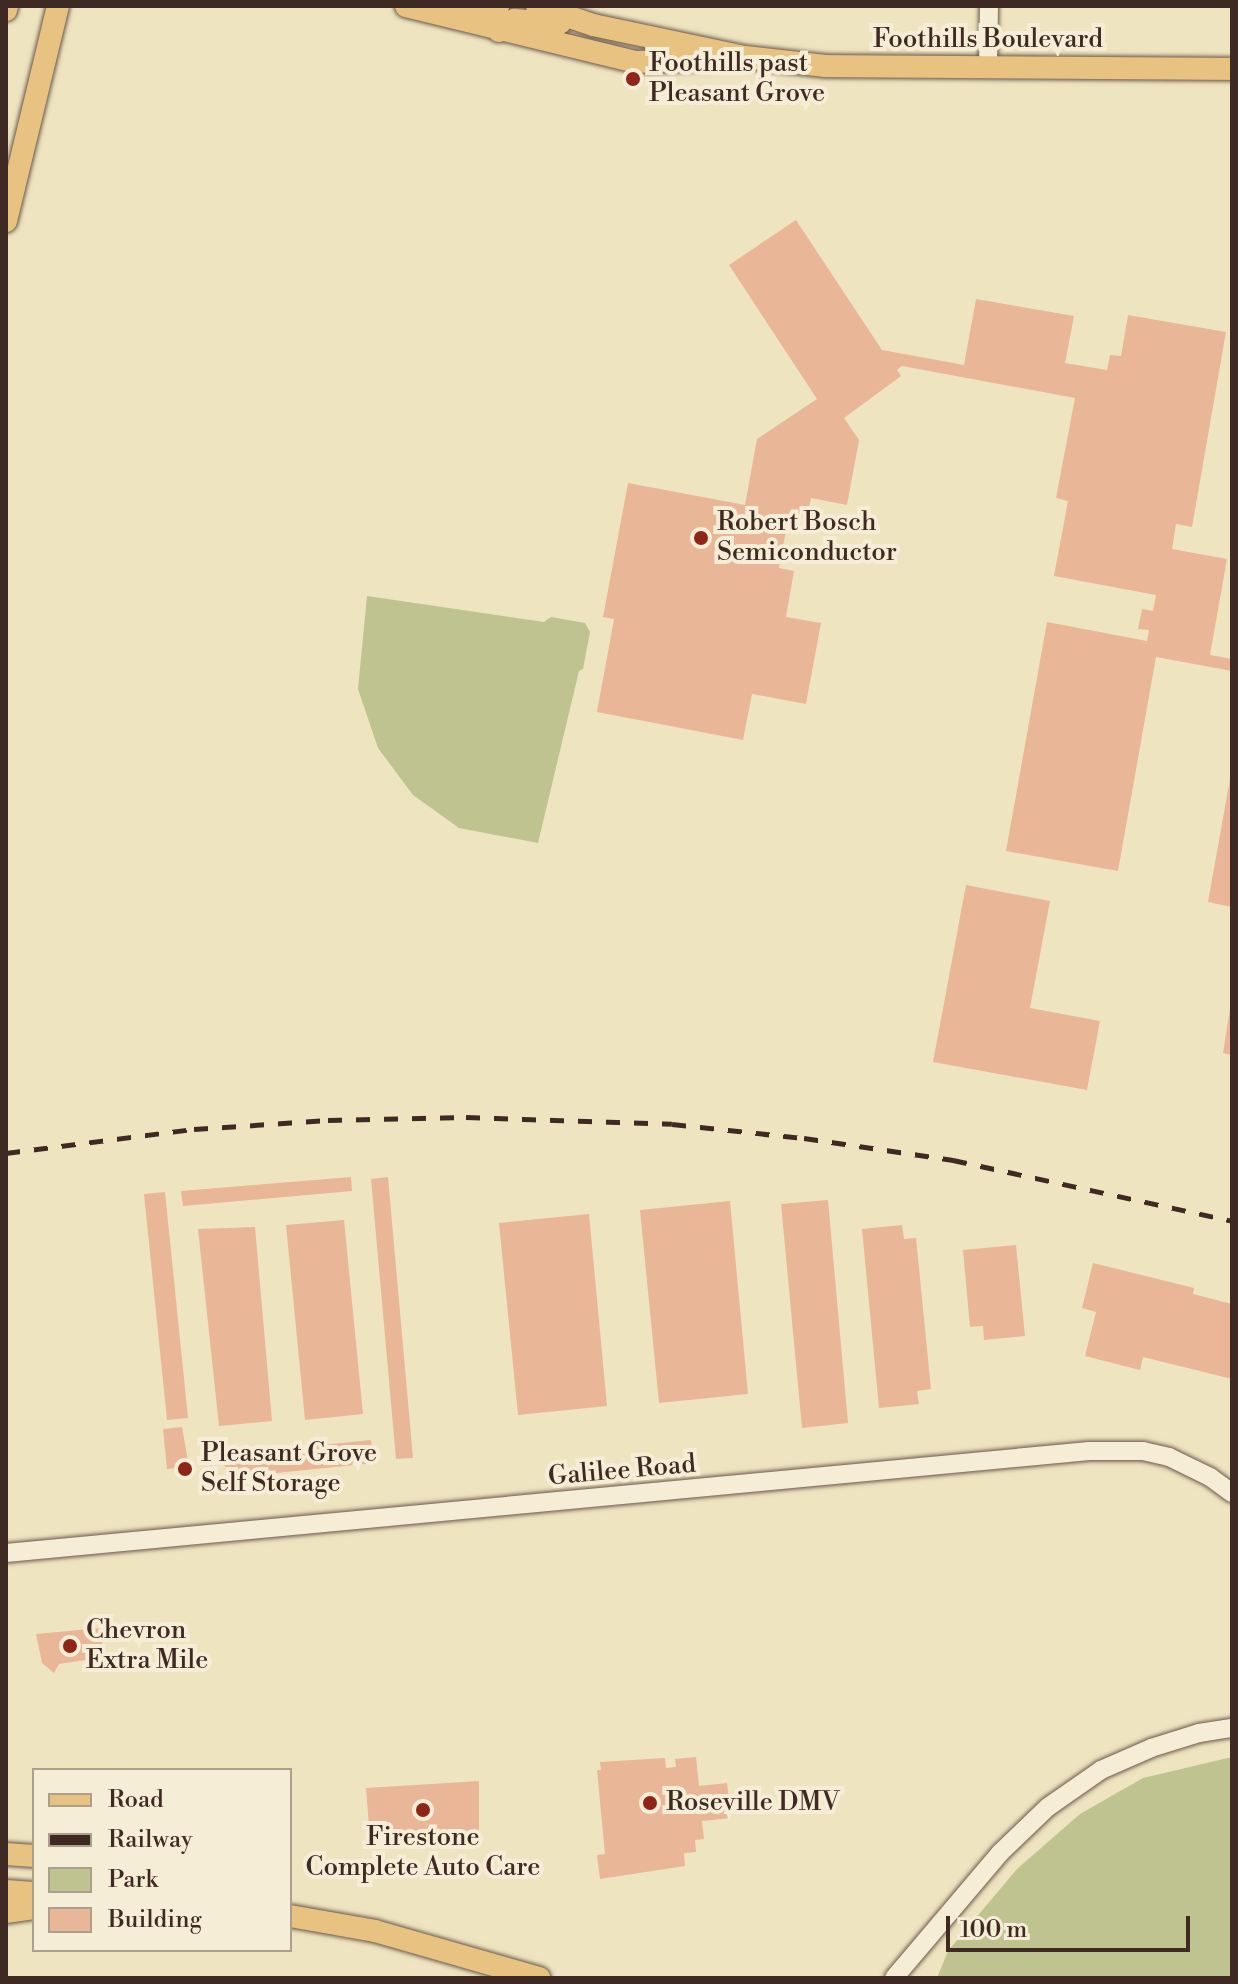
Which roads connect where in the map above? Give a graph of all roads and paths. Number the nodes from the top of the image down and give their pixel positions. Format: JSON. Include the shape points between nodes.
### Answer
{"nodes":[{"id":1,"x":406,"y":6,"type":"edge"},
{"id":2,"x":498,"y":6,"type":"edge"},
{"id":3,"x":537,"y":6,"type":"edge"},
{"id":4,"x":989,"y":6,"type":"edge"},
{"id":5,"x":58,"y":10,"type":"edge"},
{"id":6,"x":441,"y":14,"type":"junction"},
{"id":7,"x":593,"y":25,"type":"junction"},
{"id":8,"x":499,"y":31,"type":"junction"},
{"id":9,"x":745,"y":57,"type":"junction"},
{"id":10,"x":988,"y":68,"type":"junction"},
{"id":11,"x":1232,"y":69,"type":"edge"},
{"id":12,"x":6,"y":221,"type":"edge"},
{"id":13,"x":1232,"y":1493,"type":"edge"},
{"id":14,"x":6,"y":1553,"type":"edge"},
{"id":15,"x":1232,"y":1728,"type":"edge"},
{"id":16,"x":6,"y":1854,"type":"edge"},
{"id":17,"x":32,"y":1856,"type":"edge"},
{"id":18,"x":6,"y":1891,"type":"edge"},
{"id":19,"x":32,"y":1893,"type":"edge"},
{"id":20,"x":32,"y":1908,"type":"edge"},
{"id":21,"x":6,"y":1912,"type":"edge"},
{"id":22,"x":292,"y":1916,"type":"edge"},
{"id":23,"x":539,"y":1978,"type":"edge"},
{"id":24,"x":894,"y":1978,"type":"edge"}],
"edges":[{"from":1,"to":6,"type":"main road","name":"Foothills Boulevard"},
{"from":2,"to":6,"type":"main road","via":[[490,13]]},
{"from":3,"to":7,"type":"main road","name":"Foothills Boulevard"},
{"from":4,"to":10,"type":"street"},
{"from":5,"to":12,"type":"main road"},
{"from":6,"to":8,"type":"main road","name":"Foothills Boulevard"},
{"from":7,"to":8,"type":"main road","via":[[514,20]]},
{"from":7,"to":9,"type":"main road","name":"Foothills Boulevard"},
{"from":8,"to":9,"type":"main road","name":"Foothills Boulevard","via":[[636,62]]},
{"from":9,"to":10,"type":"main road","name":"Foothills Boulevard","via":[[825,66]]},
{"from":10,"to":11,"type":"main road","name":"Foothills Boulevard"},
{"from":13,"to":14,"type":"street","name":"Galilee Road","via":[[1169,1457],[1143,1451],[1089,1451]]},
{"from":15,"to":24,"type":"street","via":[[1151,1748],[1101,1770],[1048,1807],[1000,1853]]},
{"from":16,"to":17,"type":"main road"},
{"from":18,"to":19,"type":"main road"},
{"from":20,"to":21,"type":"main road"},
{"from":22,"to":23,"type":"main road","via":[[375,1931]]}]}
